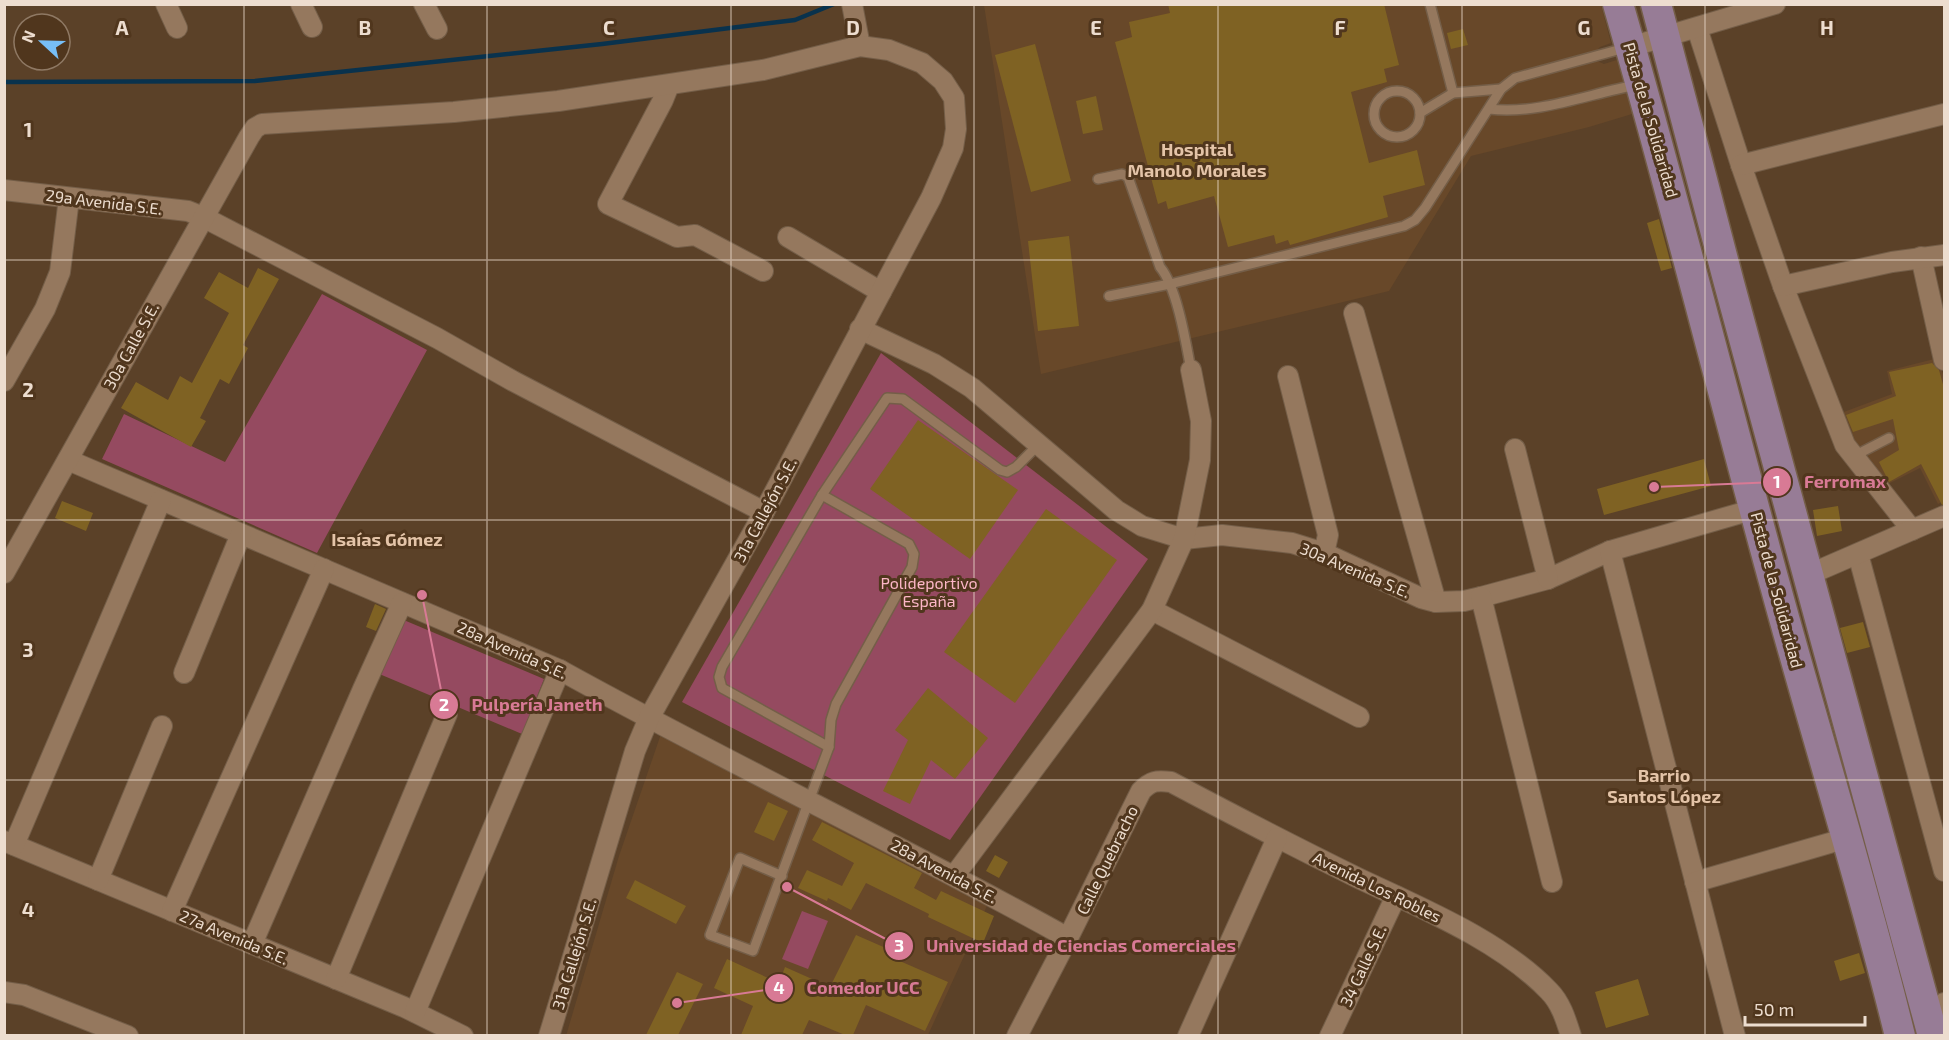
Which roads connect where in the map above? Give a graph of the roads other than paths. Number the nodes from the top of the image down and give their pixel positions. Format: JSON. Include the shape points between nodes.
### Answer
{"nodes":[{"id":1,"x":166,"y":4,"type":"edge"},
{"id":2,"x":301,"y":4,"type":"edge"},
{"id":3,"x":424,"y":4,"type":"edge"},
{"id":4,"x":1430,"y":4,"type":"edge"},
{"id":5,"x":1618,"y":4,"type":"edge"},
{"id":6,"x":1656,"y":4,"type":"edge"},
{"id":7,"x":1775,"y":4,"type":"edge"},
{"id":8,"x":852,"y":6,"type":"edge"},
{"id":9,"x":312,"y":27,"type":"dead end"},
{"id":10,"x":177,"y":28,"type":"dead end"},
{"id":11,"x":1697,"y":28,"type":"junction"},
{"id":12,"x":437,"y":29,"type":"dead end"},
{"id":13,"x":1665,"y":37,"type":"junction"},
{"id":14,"x":860,"y":46,"type":"junction"},
{"id":15,"x":1630,"y":47,"type":"junction"},
{"id":16,"x":1642,"y":84,"type":"junction"},
{"id":17,"x":669,"y":85,"type":"junction"},
{"id":18,"x":1501,"y":89,"type":"junction"},
{"id":19,"x":1453,"y":93,"type":"junction"},
{"id":20,"x":1489,"y":109,"type":"junction"},
{"id":21,"x":1420,"y":113,"type":"junction"},
{"id":22,"x":1944,"y":114,"type":"edge"},
{"id":23,"x":1741,"y":165,"type":"junction"},
{"id":24,"x":1098,"y":179,"type":"dead end"},
{"id":25,"x":4,"y":189,"type":"edge"},
{"id":26,"x":69,"y":198,"type":"junction"},
{"id":27,"x":203,"y":217,"type":"junction"},
{"id":28,"x":788,"y":237,"type":"dead end"},
{"id":29,"x":1944,"y":255,"type":"edge"},
{"id":30,"x":1921,"y":257,"type":"junction"},
{"id":31,"x":763,"y":271,"type":"dead end"},
{"id":32,"x":1170,"y":284,"type":"junction"},
{"id":33,"x":1783,"y":286,"type":"junction"},
{"id":34,"x":881,"y":292,"type":"junction"},
{"id":35,"x":1109,"y":296,"type":"dead end"},
{"id":36,"x":1354,"y":313,"type":"dead end"},
{"id":37,"x":860,"y":329,"type":"junction"},
{"id":38,"x":1944,"y":360,"type":"edge"},
{"id":39,"x":1191,"y":370,"type":"joint"},
{"id":40,"x":1288,"y":376,"type":"dead end"},
{"id":41,"x":4,"y":381,"type":"edge"},
{"id":42,"x":1889,"y":438,"type":"dead end"},
{"id":43,"x":1038,"y":444,"type":"junction"},
{"id":44,"x":1515,"y":449,"type":"dead end"},
{"id":45,"x":1854,"y":456,"type":"junction"},
{"id":46,"x":68,"y":460,"type":"junction"},
{"id":47,"x":822,"y":495,"type":"junction"},
{"id":48,"x":160,"y":500,"type":"junction"},
{"id":49,"x":1755,"y":509,"type":"junction"},
{"id":50,"x":764,"y":512,"type":"junction"},
{"id":51,"x":1944,"y":516,"type":"edge"},
{"id":52,"x":1912,"y":530,"type":"junction"},
{"id":53,"x":241,"y":534,"type":"junction"},
{"id":54,"x":1184,"y":539,"type":"junction"},
{"id":55,"x":1610,"y":550,"type":"junction"},
{"id":56,"x":1324,"y":553,"type":"junction"},
{"id":57,"x":1858,"y":554,"type":"junction"},
{"id":58,"x":324,"y":569,"type":"junction"},
{"id":59,"x":4,"y":573,"type":"edge"},
{"id":60,"x":1808,"y":575,"type":"junction"},
{"id":61,"x":1548,"y":579,"type":"junction"},
{"id":62,"x":1481,"y":597,"type":"junction"},
{"id":63,"x":1436,"y":602,"type":"junction"},
{"id":64,"x":402,"y":603,"type":"junction"},
{"id":65,"x":1152,"y":610,"type":"junction"},
{"id":66,"x":560,"y":670,"type":"junction"},
{"id":67,"x":184,"y":673,"type":"dead end"},
{"id":68,"x":447,"y":714,"type":"dead end"},
{"id":69,"x":1359,"y":717,"type":"dead end"},
{"id":70,"x":649,"y":718,"type":"junction"},
{"id":71,"x":162,"y":726,"type":"dead end"},
{"id":72,"x":829,"y":747,"type":"junction"},
{"id":73,"x":1150,"y":782,"type":"joint"},
{"id":74,"x":809,"y":801,"type":"junction"},
{"id":75,"x":1277,"y":838,"type":"junction"},
{"id":76,"x":1847,"y":838,"type":"junction"},
{"id":77,"x":9,"y":843,"type":"edge"},
{"id":78,"x":1944,"y":871,"type":"edge"},
{"id":79,"x":782,"y":876,"type":"junction"},
{"id":80,"x":954,"y":876,"type":"junction"},
{"id":81,"x":98,"y":880,"type":"junction"},
{"id":82,"x":1552,"y":882,"type":"dead end"},
{"id":83,"x":1695,"y":882,"type":"junction"},
{"id":84,"x":1396,"y":896,"type":"junction"},
{"id":85,"x":172,"y":911,"type":"junction"},
{"id":86,"x":1068,"y":938,"type":"junction"},
{"id":87,"x":252,"y":944,"type":"junction"},
{"id":88,"x":336,"y":979,"type":"junction"},
{"id":89,"x":4,"y":992,"type":"edge"},
{"id":90,"x":415,"y":1012,"type":"junction"},
{"id":91,"x":1935,"y":1025,"type":"edge"},
{"id":92,"x":128,"y":1035,"type":"edge"},
{"id":93,"x":463,"y":1035,"type":"edge"},
{"id":94,"x":549,"y":1035,"type":"edge"},
{"id":95,"x":1017,"y":1035,"type":"edge"},
{"id":96,"x":1188,"y":1035,"type":"edge"},
{"id":97,"x":1330,"y":1035,"type":"edge"},
{"id":98,"x":1571,"y":1035,"type":"edge"},
{"id":99,"x":1735,"y":1035,"type":"edge"},
{"id":100,"x":1899,"y":1035,"type":"edge"}],
"edges":[{"from":1,"to":10,"type":"street"},
{"from":2,"to":9,"type":"street"},
{"from":3,"to":12,"type":"street"},
{"from":4,"to":19,"type":"lane"},
{"from":5,"to":15,"type":"main road","name":"Pista de la Solidaridad"},
{"from":6,"to":13,"type":"main road","name":"Pista de la Solidaridad"},
{"from":7,"to":11,"type":"street"},
{"from":8,"to":14,"type":"street"},
{"from":11,"to":13,"type":"street"},
{"from":11,"to":23,"type":"street"},
{"from":13,"to":15,"type":"street"},
{"from":13,"to":60,"type":"main road","name":"Pista de la Solidaridad"},
{"from":14,"to":17,"type":"street","via":[[763,70]]},
{"from":14,"to":34,"type":"street","name":"31a Callejón S.E.","via":[[889,50],[922,63],[943,81],[954,98],[953,148]]},
{"from":15,"to":16,"type":"main road","name":"Pista de la Solidaridad"},
{"from":15,"to":18,"type":"lane","via":[[1515,78]]},
{"from":16,"to":20,"type":"lane","via":[[1547,105],[1510,111]]},
{"from":16,"to":49,"type":"main road","name":"Pista de la Solidaridad"},
{"from":17,"to":27,"type":"street","name":"30a Calle S.E.","via":[[454,112],[262,124],[249,136]]},
{"from":17,"to":31,"type":"street","via":[[608,204],[677,237],[695,235]]},
{"from":18,"to":19,"type":"lane"},
{"from":18,"to":20,"type":"lane"},
{"from":19,"to":21,"type":"lane"},
{"from":20,"to":32,"type":"lane","via":[[1421,213],[1404,226]]},
{"from":21,"to":21,"type":"lane","via":[[1415,100],[1396,91],[1383,96],[1374,115],[1384,133],[1397,137],[1416,127]]},
{"from":22,"to":23,"type":"street"},
{"from":23,"to":33,"type":"street"},
{"from":24,"to":32,"type":"lane","via":[[1122,174],[1128,177],[1160,267]]},
{"from":25,"to":26,"type":"street","name":"29a Avenida S.E."},
{"from":26,"to":27,"type":"street","name":"29a Avenida S.E."},
{"from":26,"to":41,"type":"street","via":[[60,272],[45,309]]},
{"from":27,"to":46,"type":"street","name":"30a Calle S.E."},
{"from":27,"to":50,"type":"street","name":"29a Avenida S.E."},
{"from":28,"to":34,"type":"street"},
{"from":29,"to":30,"type":"street"},
{"from":30,"to":33,"type":"street"},
{"from":30,"to":38,"type":"street"},
{"from":32,"to":35,"type":"lane"},
{"from":32,"to":39,"type":"lane"},
{"from":33,"to":45,"type":"street","via":[[1845,445]]},
{"from":34,"to":37,"type":"street","name":"31a Callejón S.E."},
{"from":36,"to":63,"type":"street"},
{"from":37,"to":43,"type":"street","name":"30a Avenida S.E.","via":[[934,364],[972,388]]},
{"from":37,"to":50,"type":"street","name":"31a Callejón S.E."},
{"from":39,"to":54,"type":"street","via":[[1201,422],[1200,460]]},
{"from":40,"to":56,"type":"street","via":[[1328,535]]},
{"from":42,"to":45,"type":"lane"},
{"from":43,"to":47,"type":"lane","via":[[1016,467],[1007,472],[1000,470],[903,399],[887,398]]},
{"from":43,"to":54,"type":"street","name":"30a Avenida S.E.","via":[[1116,510],[1142,526]]},
{"from":44,"to":61,"type":"street"},
{"from":45,"to":52,"type":"street"},
{"from":46,"to":48,"type":"street","name":"28a Avenida S.E."},
{"from":46,"to":59,"type":"street","name":"30a Calle S.E."},
{"from":47,"to":72,"type":"lane","via":[[909,544],[914,554],[912,567],[836,704]]},
{"from":47,"to":72,"type":"lane","via":[[719,677],[722,688]]},
{"from":48,"to":53,"type":"street","name":"28a Avenida S.E."},
{"from":48,"to":77,"type":"street"},
{"from":49,"to":55,"type":"street","name":"30a Avenida S.E."},
{"from":49,"to":76,"type":"main road","name":"Pista de la Solidaridad"},
{"from":50,"to":70,"type":"street","name":"31a Callejón S.E."},
{"from":51,"to":52,"type":"street"},
{"from":52,"to":57,"type":"street"},
{"from":53,"to":58,"type":"street","name":"28a Avenida S.E."},
{"from":53,"to":67,"type":"street"},
{"from":54,"to":56,"type":"street","name":"30a Avenida S.E.","via":[[1242,537],[1292,543]]},
{"from":54,"to":65,"type":"street"},
{"from":55,"to":61,"type":"street","name":"30a Avenida S.E."},
{"from":55,"to":83,"type":"street"},
{"from":56,"to":63,"type":"street","name":"30a Avenida S.E."},
{"from":57,"to":60,"type":"street"},
{"from":57,"to":78,"type":"street"},
{"from":58,"to":64,"type":"street","name":"28a Avenida S.E."},
{"from":58,"to":85,"type":"street"},
{"from":60,"to":91,"type":"main road","name":"Pista de la Solidaridad"},
{"from":61,"to":62,"type":"street","name":"30a Avenida S.E."},
{"from":62,"to":63,"type":"street","name":"30a Avenida S.E.","via":[[1464,602]]},
{"from":62,"to":82,"type":"street"},
{"from":64,"to":66,"type":"street","name":"28a Avenida S.E."},
{"from":64,"to":87,"type":"street"},
{"from":65,"to":69,"type":"street"},
{"from":65,"to":80,"type":"street"},
{"from":66,"to":70,"type":"street","name":"28a Avenida S.E."},
{"from":66,"to":90,"type":"street"},
{"from":68,"to":88,"type":"street"},
{"from":70,"to":74,"type":"street","name":"28a Avenida S.E."},
{"from":70,"to":94,"type":"street","name":"31a Callejón S.E.","via":[[635,751]]},
{"from":71,"to":81,"type":"street"},
{"from":72,"to":74,"type":"lane"},
{"from":73,"to":75,"type":"street","name":"Avenida Los Robles","via":[[1171,782]]},
{"from":73,"to":86,"type":"street","name":"Calle Quebracho","via":[[1140,791]]},
{"from":74,"to":79,"type":"lane"},
{"from":74,"to":80,"type":"street","name":"28a Avenida S.E."},
{"from":75,"to":84,"type":"street","name":"Avenida Los Robles"},
{"from":75,"to":96,"type":"street"},
{"from":76,"to":83,"type":"street"},
{"from":76,"to":100,"type":"main road","name":"Pista de la Solidaridad"},
{"from":77,"to":81,"type":"street","name":"27a Avenida S.E."},
{"from":79,"to":79,"type":"lane","via":[[753,951],[710,935],[740,858]]},
{"from":80,"to":86,"type":"street","name":"28a Avenida S.E."},
{"from":81,"to":85,"type":"street","name":"27a Avenida S.E."},
{"from":83,"to":99,"type":"street"},
{"from":84,"to":97,"type":"street","name":"34 Calle S.E."},
{"from":84,"to":98,"type":"street","name":"Avenida Los Robles","via":[[1485,942],[1522,966],[1551,993],[1565,1015]]},
{"from":85,"to":87,"type":"street","name":"27a Avenida S.E."},
{"from":86,"to":95,"type":"street","name":"Calle Quebracho"},
{"from":87,"to":88,"type":"street","name":"27a Avenida S.E."},
{"from":88,"to":90,"type":"street","name":"27a Avenida S.E."},
{"from":89,"to":92,"type":"street","via":[[24,995]]},
{"from":90,"to":93,"type":"street","name":"27a Avenida S.E."}]}
